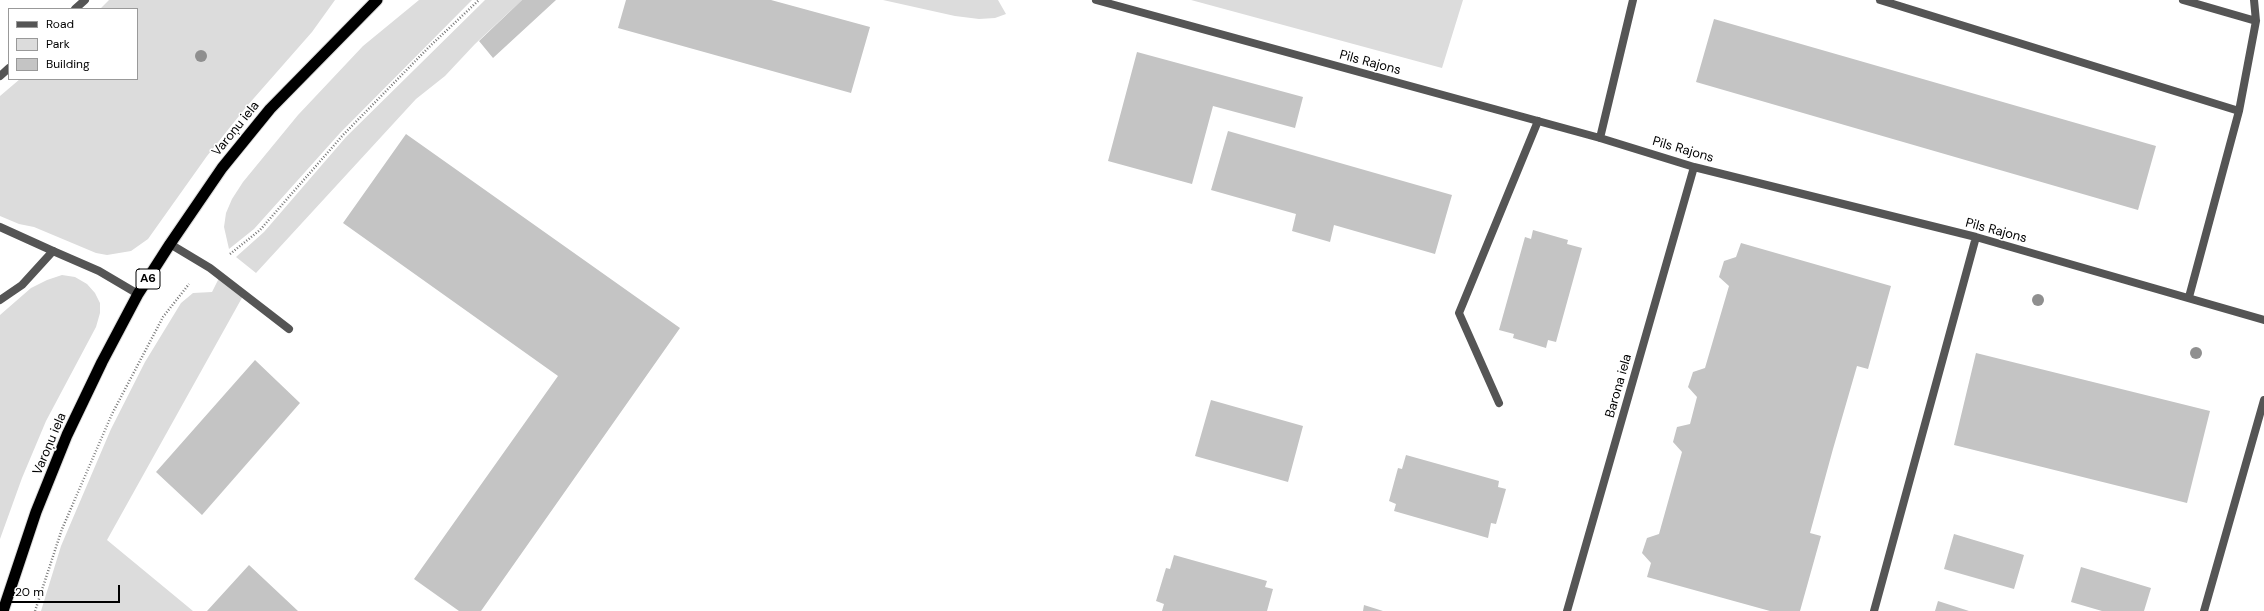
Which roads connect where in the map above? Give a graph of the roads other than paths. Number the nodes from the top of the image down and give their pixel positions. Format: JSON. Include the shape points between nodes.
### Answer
{"nodes":[{"id":1,"x":85,"y":0,"type":"edge"},
{"id":2,"x":377,"y":0,"type":"edge"},
{"id":3,"x":1096,"y":0,"type":"edge"},
{"id":4,"x":1633,"y":0,"type":"edge"},
{"id":5,"x":1880,"y":0,"type":"edge"},
{"id":6,"x":2183,"y":0,"type":"edge"},
{"id":7,"x":2254,"y":0,"type":"edge"},
{"id":8,"x":76,"y":8,"type":"edge"},
{"id":9,"x":2256,"y":21,"type":"junction"},
{"id":10,"x":8,"y":69,"type":"edge"},
{"id":11,"x":0,"y":76,"type":"edge"},
{"id":12,"x":2239,"y":111,"type":"junction"},
{"id":13,"x":1538,"y":121,"type":"junction"},
{"id":14,"x":1600,"y":138,"type":"junction"},
{"id":15,"x":1694,"y":167,"type":"junction"},
{"id":16,"x":0,"y":227,"type":"edge"},
{"id":17,"x":1976,"y":237,"type":"junction"},
{"id":18,"x":170,"y":244,"type":"junction"},
{"id":19,"x":53,"y":251,"type":"junction"},
{"id":20,"x":138,"y":294,"type":"junction"},
{"id":21,"x":2189,"y":297,"type":"junction"},
{"id":22,"x":0,"y":300,"type":"edge"},
{"id":23,"x":2264,"y":320,"type":"edge"},
{"id":24,"x":289,"y":329,"type":"dead end"},
{"id":25,"x":2264,"y":400,"type":"edge"},
{"id":26,"x":1499,"y":403,"type":"dead end"},
{"id":27,"x":1569,"y":610,"type":"edge"},
{"id":28,"x":3,"y":611,"type":"edge"},
{"id":29,"x":1874,"y":611,"type":"edge"},
{"id":30,"x":2204,"y":611,"type":"edge"}],
"edges":[{"from":1,"to":8,"type":"street"},
{"from":2,"to":18,"type":"highway","name":"Varoņu iela","number":"A6","via":[[270,109],[222,168]]},
{"from":3,"to":13,"type":"street","name":"Pils Rajons"},
{"from":4,"to":14,"type":"street"},
{"from":5,"to":12,"type":"street"},
{"from":6,"to":9,"type":"street"},
{"from":7,"to":9,"type":"street"},
{"from":9,"to":12,"type":"street"},
{"from":10,"to":11,"type":"street"},
{"from":12,"to":21,"type":"street"},
{"from":13,"to":14,"type":"street","name":"Pils Rajons"},
{"from":13,"to":26,"type":"street","via":[[1459,313]]},
{"from":14,"to":15,"type":"street","name":"Pils Rajons"},
{"from":15,"to":17,"type":"street","name":"Pils Rajons"},
{"from":15,"to":27,"type":"street","name":"Barona iela"},
{"from":16,"to":19,"type":"street"},
{"from":17,"to":21,"type":"street","name":"Pils Rajons"},
{"from":17,"to":29,"type":"street"},
{"from":18,"to":20,"type":"highway","name":"Varoņu iela","number":"A6"},
{"from":18,"to":24,"type":"street","via":[[210,268]]},
{"from":19,"to":20,"type":"street","via":[[99,271]]},
{"from":19,"to":22,"type":"street","via":[[22,285]]},
{"from":20,"to":28,"type":"highway","name":"Varoņu iela","number":"A6","via":[[67,435],[36,512]]},
{"from":21,"to":23,"type":"street","name":"Pils Rajons"},
{"from":25,"to":30,"type":"street"}]}
